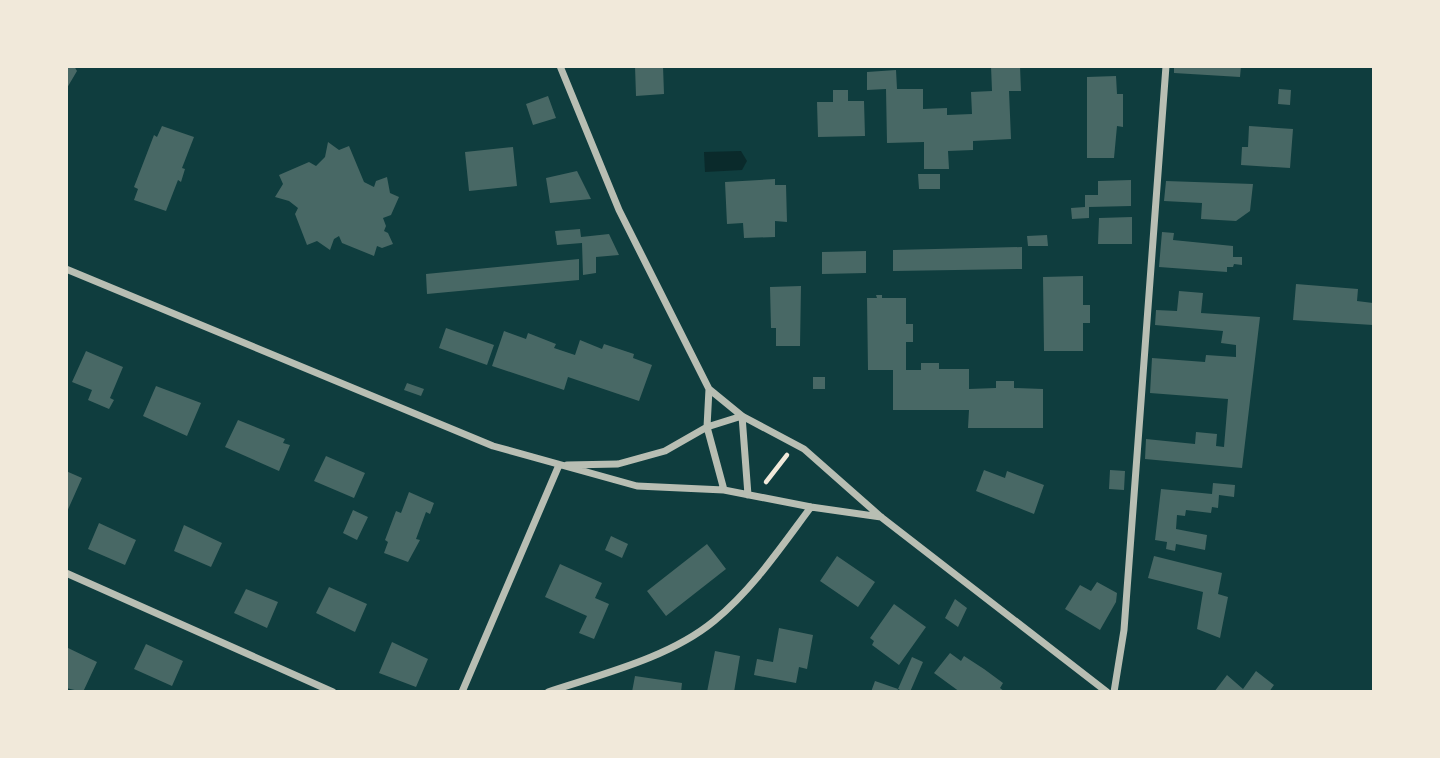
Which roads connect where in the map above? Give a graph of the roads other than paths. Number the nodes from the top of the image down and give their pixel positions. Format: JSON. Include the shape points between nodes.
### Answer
{"nodes":[{"id":1,"x":560,"y":66,"type":"edge"},
{"id":2,"x":1166,"y":66,"type":"edge"},
{"id":3,"x":66,"y":269,"type":"edge"},
{"id":4,"x":709,"y":389,"type":"junction"},
{"id":5,"x":742,"y":416,"type":"junction"},
{"id":6,"x":706,"y":427,"type":"junction"},
{"id":7,"x":559,"y":465,"type":"junction"},
{"id":8,"x":724,"y":490,"type":"junction"},
{"id":9,"x":748,"y":495,"type":"junction"},
{"id":10,"x":811,"y":508,"type":"junction"},
{"id":11,"x":881,"y":517,"type":"junction"},
{"id":12,"x":66,"y":573,"type":"edge"},
{"id":13,"x":333,"y":691,"type":"edge"},
{"id":14,"x":462,"y":691,"type":"edge"},
{"id":15,"x":548,"y":691,"type":"edge"},
{"id":16,"x":1107,"y":691,"type":"edge"},
{"id":17,"x":1114,"y":691,"type":"edge"}],
"edges":[{"from":1,"to":4,"type":"street","via":[[620,210]]},
{"from":2,"to":17,"type":"street","via":[[1124,630]]},
{"from":3,"to":7,"type":"street","via":[[483,442]]},
{"from":4,"to":5,"type":"street"},
{"from":4,"to":6,"type":"street"},
{"from":5,"to":6,"type":"street"},
{"from":5,"to":9,"type":"street"},
{"from":5,"to":11,"type":"street","via":[[804,449]]},
{"from":6,"to":7,"type":"street","via":[[665,451],[618,464]]},
{"from":6,"to":8,"type":"street"},
{"from":7,"to":8,"type":"street","via":[[637,486]]},
{"from":7,"to":14,"type":"street"},
{"from":8,"to":9,"type":"street"},
{"from":9,"to":10,"type":"street"},
{"from":10,"to":11,"type":"street"},
{"from":10,"to":15,"type":"street","via":[[769,566],[713,622],[647,659]]},
{"from":11,"to":16,"type":"street"},
{"from":12,"to":13,"type":"street"}]}
